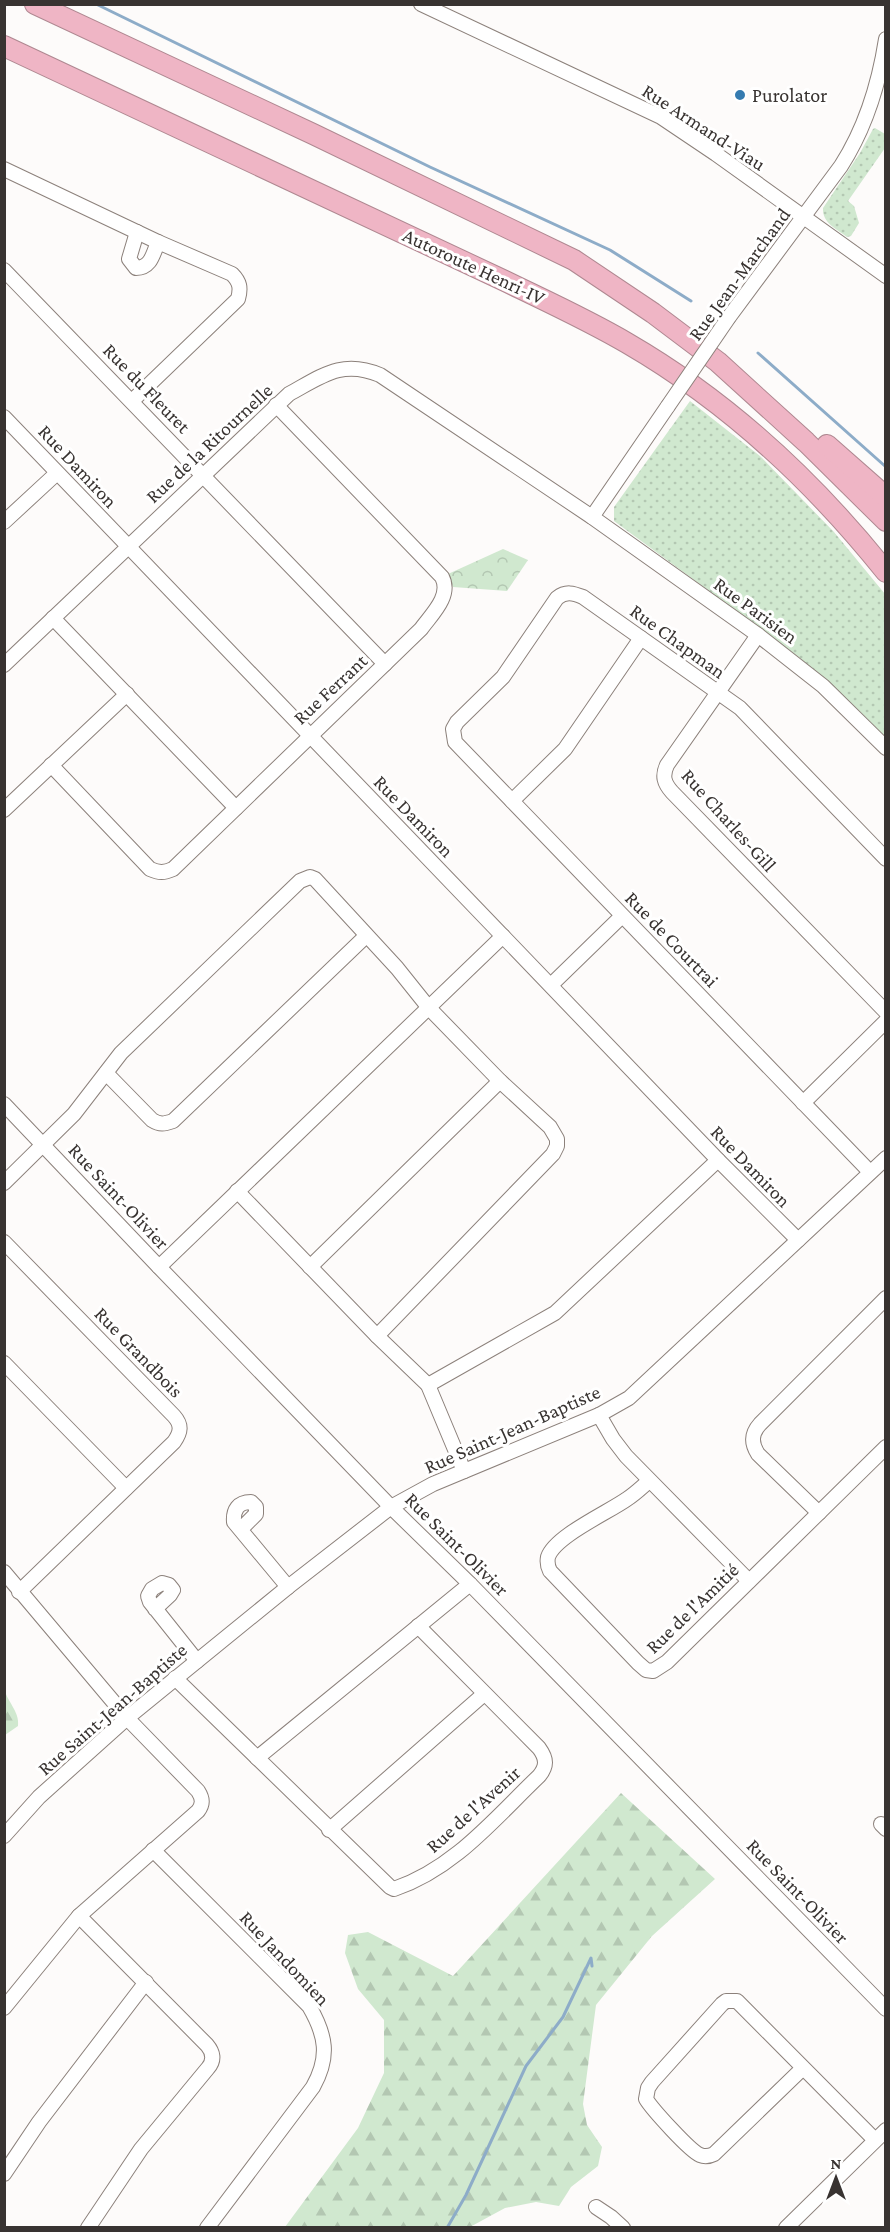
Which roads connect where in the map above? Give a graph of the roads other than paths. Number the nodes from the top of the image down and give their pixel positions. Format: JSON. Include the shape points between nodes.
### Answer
{"nodes":[{"id":1,"x":35,"y":4,"type":"edge"},
{"id":2,"x":421,"y":4,"type":"edge"},
{"id":3,"x":885,"y":39,"type":"edge"},
{"id":4,"x":4,"y":46,"type":"edge"},
{"id":5,"x":4,"y":169,"type":"edge"},
{"id":6,"x":803,"y":218,"type":"junction"},
{"id":7,"x":138,"y":232,"type":"junction"},
{"id":8,"x":158,"y":242,"type":"junction"},
{"id":9,"x":574,"y":260,"type":"junction"},
{"id":10,"x":4,"y":270,"type":"edge"},
{"id":11,"x":885,"y":276,"type":"edge"},
{"id":12,"x":132,"y":401,"type":"junction"},
{"id":13,"x":276,"y":405,"type":"junction"},
{"id":14,"x":4,"y":417,"type":"edge"},
{"id":15,"x":57,"y":473,"type":"junction"},
{"id":16,"x":203,"y":475,"type":"junction"},
{"id":17,"x":885,"y":496,"type":"edge"},
{"id":18,"x":592,"y":517,"type":"junction"},
{"id":19,"x":885,"y":521,"type":"edge"},
{"id":20,"x":4,"y":522,"type":"edge"},
{"id":21,"x":128,"y":548,"type":"junction"},
{"id":22,"x":885,"y":572,"type":"edge"},
{"id":23,"x":53,"y":618,"type":"junction"},
{"id":24,"x":758,"y":635,"type":"junction"},
{"id":25,"x":641,"y":638,"type":"junction"},
{"id":26,"x":384,"y":664,"type":"junction"},
{"id":27,"x":4,"y":665,"type":"edge"},
{"id":28,"x":127,"y":694,"type":"junction"},
{"id":29,"x":718,"y":694,"type":"junction"},
{"id":30,"x":453,"y":729,"type":"joint"},
{"id":31,"x":309,"y":735,"type":"junction"},
{"id":32,"x":885,"y":748,"type":"edge"},
{"id":33,"x":51,"y":765,"type":"junction"},
{"id":34,"x":512,"y":801,"type":"junction"},
{"id":35,"x":236,"y":808,"type":"junction"},
{"id":36,"x":4,"y":810,"type":"edge"},
{"id":37,"x":885,"y":859,"type":"edge"},
{"id":38,"x":622,"y":916,"type":"junction"},
{"id":39,"x":366,"y":936,"type":"junction"},
{"id":40,"x":503,"y":936,"type":"junction"},
{"id":41,"x":551,"y":985,"type":"junction"},
{"id":42,"x":429,"y":1008,"type":"junction"},
{"id":43,"x":885,"y":1012,"type":"edge"},
{"id":44,"x":885,"y":1022,"type":"edge"},
{"id":45,"x":106,"y":1073,"type":"junction"},
{"id":46,"x":500,"y":1081,"type":"junction"},
{"id":47,"x":803,"y":1103,"type":"junction"},
{"id":48,"x":4,"y":1104,"type":"edge"},
{"id":49,"x":44,"y":1144,"type":"junction"},
{"id":50,"x":885,"y":1158,"type":"edge"},
{"id":51,"x":718,"y":1160,"type":"junction"},
{"id":52,"x":870,"y":1172,"type":"junction"},
{"id":53,"x":4,"y":1183,"type":"edge"},
{"id":54,"x":237,"y":1191,"type":"junction"},
{"id":55,"x":798,"y":1240,"type":"junction"},
{"id":56,"x":4,"y":1242,"type":"edge"},
{"id":57,"x":159,"y":1267,"type":"junction"},
{"id":58,"x":310,"y":1267,"type":"junction"},
{"id":59,"x":885,"y":1298,"type":"edge"},
{"id":60,"x":377,"y":1336,"type":"junction"},
{"id":61,"x":4,"y":1363,"type":"edge"},
{"id":62,"x":428,"y":1385,"type":"junction"},
{"id":63,"x":599,"y":1415,"type":"junction"},
{"id":64,"x":885,"y":1447,"type":"edge"},
{"id":65,"x":464,"y":1471,"type":"junction"},
{"id":66,"x":650,"y":1481,"type":"junction"},
{"id":67,"x":126,"y":1488,"type":"junction"},
{"id":68,"x":391,"y":1507,"type":"junction"},
{"id":69,"x":819,"y":1513,"type":"junction"},
{"id":70,"x":241,"y":1529,"type":"dead end"},
{"id":71,"x":4,"y":1572,"type":"edge"},
{"id":72,"x":749,"y":1581,"type":"junction"},
{"id":73,"x":470,"y":1584,"type":"junction"},
{"id":74,"x":288,"y":1587,"type":"junction"},
{"id":75,"x":19,"y":1592,"type":"junction"},
{"id":76,"x":155,"y":1609,"type":"dead end"},
{"id":77,"x":418,"y":1626,"type":"junction"},
{"id":78,"x":197,"y":1661,"type":"junction"},
{"id":79,"x":176,"y":1678,"type":"junction"},
{"id":80,"x":484,"y":1694,"type":"junction"},
{"id":81,"x":127,"y":1718,"type":"junction"},
{"id":82,"x":257,"y":1758,"type":"junction"},
{"id":83,"x":329,"y":1830,"type":"junction"},
{"id":84,"x":4,"y":1836,"type":"edge"},
{"id":85,"x":153,"y":1850,"type":"junction"},
{"id":86,"x":80,"y":1916,"type":"junction"},
{"id":87,"x":146,"y":1982,"type":"junction"},
{"id":88,"x":4,"y":2008,"type":"edge"},
{"id":89,"x":885,"y":2009,"type":"edge"},
{"id":90,"x":803,"y":2068,"type":"junction"},
{"id":91,"x":880,"y":2135,"type":"edge"},
{"id":92,"x":4,"y":2174,"type":"edge"},
{"id":93,"x":596,"y":2207,"type":"dead end"},
{"id":94,"x":88,"y":2228,"type":"edge"},
{"id":95,"x":207,"y":2228,"type":"edge"},
{"id":96,"x":622,"y":2228,"type":"edge"},
{"id":97,"x":786,"y":2228,"type":"edge"}],
"edges":[{"from":1,"to":9,"type":"highway"},
{"from":2,"to":6,"type":"street","name":"Rue Armand-Viau","via":[[661,117]]},
{"from":3,"to":6,"type":"street","name":"Rue Jean-Marchand","via":[[877,83],[856,143]]},
{"from":4,"to":22,"type":"highway","name":"Autoroute Henri-IV","via":[[505,281],[629,344],[764,442]]},
{"from":5,"to":7,"type":"street"},
{"from":6,"to":11,"type":"street","name":"Rue Armand-Viau"},
{"from":6,"to":18,"type":"street","name":"Rue Jean-Marchand","bridge":true,"via":[[729,317]]},
{"from":7,"to":8,"type":"street"},
{"from":7,"to":8,"type":"street","via":[[129,259],[136,268],[148,264]]},
{"from":8,"to":12,"type":"street","via":[[232,274],[240,291],[238,299]]},
{"from":9,"to":17,"type":"highway","via":[[659,305],[692,329]]},
{"from":9,"to":19,"type":"highway","via":[[725,368]]},
{"from":10,"to":12,"type":"street","name":"Rue du Fleuret"},
{"from":12,"to":16,"type":"street","name":"Rue du Fleuret"},
{"from":13,"to":16,"type":"street","name":"Rue de la Ritournelle"},
{"from":13,"to":18,"type":"street","name":"Rue de la Ritournelle","via":[[334,370],[365,368]]},
{"from":13,"to":26,"type":"street","name":"Rue Ferrant","via":[[444,582],[441,602],[421,629]]},
{"from":14,"to":15,"type":"street","name":"Rue Damiron"},
{"from":15,"to":20,"type":"street"},
{"from":15,"to":21,"type":"street","name":"Rue Damiron"},
{"from":16,"to":21,"type":"street","name":"Rue de la Ritournelle"},
{"from":16,"to":26,"type":"street","name":"Rue du Fleuret"},
{"from":18,"to":24,"type":"street","name":"Rue Parisien"},
{"from":21,"to":23,"type":"street","name":"Rue de la Ritournelle"},
{"from":21,"to":31,"type":"street","name":"Rue Damiron"},
{"from":23,"to":27,"type":"street","name":"Rue de la Ritournelle"},
{"from":23,"to":28,"type":"street"},
{"from":24,"to":29,"type":"street","name":"Rue Charles-Gill"},
{"from":24,"to":32,"type":"street","name":"Rue Parisien","via":[[824,686]]},
{"from":25,"to":29,"type":"street","name":"Rue Chapman"},
{"from":25,"to":30,"type":"street","name":"Rue Chapman","via":[[583,597],[567,593],[559,596],[503,677]]},
{"from":25,"to":34,"type":"street","via":[[565,749]]},
{"from":26,"to":31,"type":"street","name":"Rue Ferrant"},
{"from":28,"to":33,"type":"street"},
{"from":28,"to":35,"type":"street"},
{"from":29,"to":37,"type":"street","name":"Rue Chapman","via":[[749,717]]},
{"from":29,"to":43,"type":"street","name":"Rue Charles-Gill","via":[[667,765],[666,786]]},
{"from":30,"to":34,"type":"street","name":"Rue de Courtrai","via":[[455,742]]},
{"from":31,"to":35,"type":"street","name":"Rue Ferrant"},
{"from":31,"to":40,"type":"street","name":"Rue Damiron"},
{"from":33,"to":35,"type":"street","name":"Rue Ferrant","via":[[157,873],[173,869]]},
{"from":33,"to":36,"type":"street"},
{"from":34,"to":38,"type":"street","name":"Rue de Courtrai"},
{"from":38,"to":41,"type":"street"},
{"from":38,"to":47,"type":"street","name":"Rue de Courtrai"},
{"from":39,"to":42,"type":"street"},
{"from":39,"to":45,"type":"street","via":[[173,1121],[158,1124],[152,1120]]},
{"from":39,"to":45,"type":"street","via":[[319,881],[310,877],[300,881],[121,1053]]},
{"from":40,"to":41,"type":"street","name":"Rue Damiron"},
{"from":40,"to":42,"type":"street"},
{"from":41,"to":51,"type":"street","name":"Rue Damiron"},
{"from":42,"to":46,"type":"street"},
{"from":42,"to":54,"type":"street"},
{"from":44,"to":47,"type":"street"},
{"from":45,"to":49,"type":"street"},
{"from":46,"to":58,"type":"street"},
{"from":46,"to":60,"type":"street","via":[[550,1127],[557,1146]]},
{"from":47,"to":52,"type":"street","name":"Rue de Courtrai"},
{"from":48,"to":49,"type":"street","name":"Rue Saint-Olivier"},
{"from":49,"to":53,"type":"street"},
{"from":49,"to":57,"type":"street","name":"Rue Saint-Olivier"},
{"from":50,"to":52,"type":"street","name":"Rue Saint-Jean-Baptiste"},
{"from":51,"to":55,"type":"street","name":"Rue Damiron"},
{"from":51,"to":62,"type":"street","via":[[555,1313]]},
{"from":52,"to":55,"type":"street","name":"Rue Saint-Jean-Baptiste"},
{"from":54,"to":57,"type":"street"},
{"from":54,"to":58,"type":"street"},
{"from":55,"to":63,"type":"street","name":"Rue Saint-Jean-Baptiste","via":[[629,1398]]},
{"from":56,"to":67,"type":"street","name":"Rue Grandbois","via":[[179,1423],[179,1436]]},
{"from":57,"to":68,"type":"street","name":"Rue Saint-Olivier"},
{"from":58,"to":60,"type":"street"},
{"from":59,"to":69,"type":"street","via":[[753,1435],[758,1454]]},
{"from":60,"to":62,"type":"street"},
{"from":61,"to":67,"type":"street"},
{"from":62,"to":65,"type":"street"},
{"from":63,"to":65,"type":"street","name":"Rue Saint-Jean-Baptiste"},
{"from":63,"to":66,"type":"street","via":[[613,1439]]},
{"from":64,"to":69,"type":"street","name":"Rue de l'Amitié"},
{"from":65,"to":68,"type":"street","name":"Rue Saint-Jean-Baptiste"},
{"from":66,"to":72,"type":"street"},
{"from":66,"to":72,"type":"street","name":"Rue de l'Amitié","via":[[628,1499],[575,1530],[548,1557],[550,1571],[638,1663],[646,1670],[660,1668]]},
{"from":67,"to":75,"type":"street","name":"Rue Grandbois"},
{"from":68,"to":73,"type":"street","name":"Rue Saint-Olivier"},
{"from":68,"to":74,"type":"street","name":"Rue Saint-Jean-Baptiste"},
{"from":69,"to":72,"type":"street","name":"Rue de l'Amitié"},
{"from":70,"to":74,"type":"street"},
{"from":71,"to":75,"type":"street"},
{"from":73,"to":77,"type":"street"},
{"from":73,"to":89,"type":"street","name":"Rue Saint-Olivier"},
{"from":74,"to":78,"type":"street","name":"Rue Saint-Jean-Baptiste"},
{"from":75,"to":81,"type":"street"},
{"from":76,"to":78,"type":"street"},
{"from":77,"to":80,"type":"street","name":"Rue de l'Avenir"},
{"from":77,"to":82,"type":"street"},
{"from":78,"to":79,"type":"street","name":"Rue Saint-Jean-Baptiste"},
{"from":79,"to":81,"type":"street","name":"Rue Saint-Jean-Baptiste"},
{"from":79,"to":82,"type":"street","name":"Rue de l'Avenir"},
{"from":80,"to":83,"type":"street"},
{"from":80,"to":83,"type":"street","name":"Rue de l'Avenir","via":[[539,1748],[546,1764],[460,1852],[394,1889]]},
{"from":81,"to":84,"type":"street","name":"Rue Saint-Jean-Baptiste","via":[[39,1797]]},
{"from":81,"to":85,"type":"street","via":[[198,1791],[202,1800],[198,1811]]},
{"from":82,"to":83,"type":"street","name":"Rue de l'Avenir"},
{"from":85,"to":86,"type":"street"},
{"from":85,"to":95,"type":"street","name":"Rue Jandomien","via":[[309,2006],[324,2039],[321,2074],[313,2087]]},
{"from":86,"to":87,"type":"street"},
{"from":86,"to":88,"type":"street"},
{"from":87,"to":92,"type":"street"},
{"from":87,"to":94,"type":"street","via":[[212,2051],[212,2064],[141,2149]]},
{"from":90,"to":90,"type":"street","via":[[743,2005],[726,2001],[652,2082],[646,2099],[691,2148],[709,2156]]},
{"from":90,"to":91,"type":"street"},
{"from":91,"to":97,"type":"street"},
{"from":93,"to":96,"type":"street"}]}
